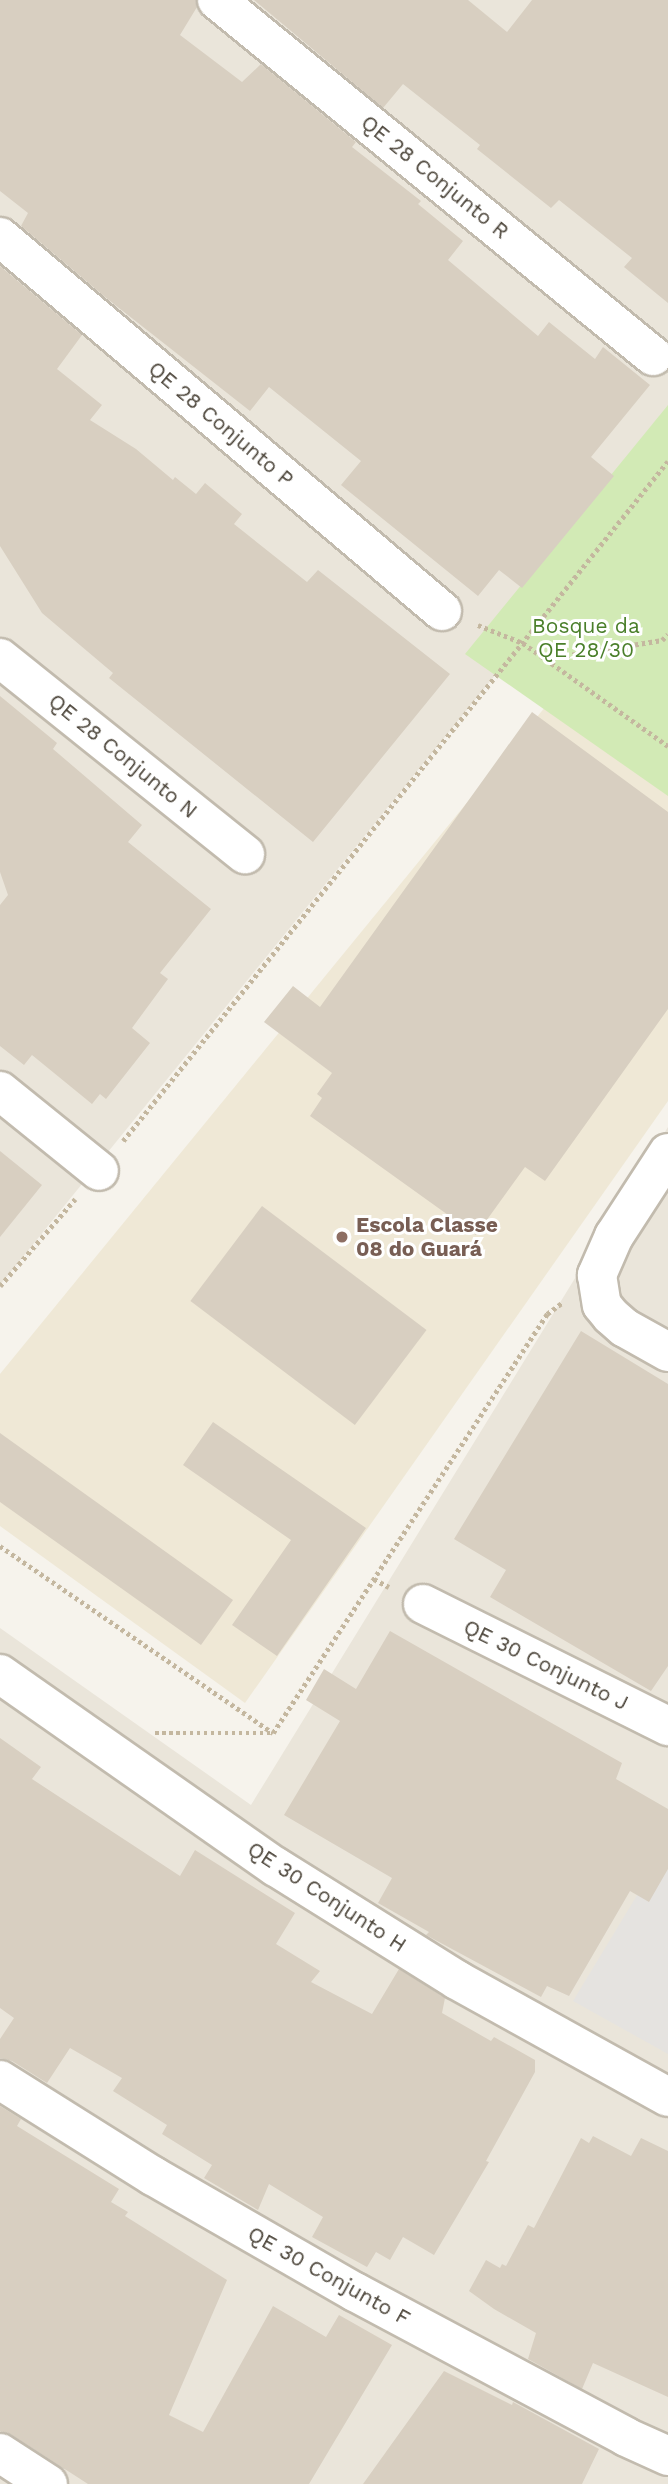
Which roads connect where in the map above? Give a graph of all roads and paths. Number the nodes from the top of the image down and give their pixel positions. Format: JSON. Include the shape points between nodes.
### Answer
{"nodes":[{"id":1,"x":217,"y":0,"type":"edge"},
{"id":2,"x":0,"y":237,"type":"edge"},
{"id":3,"x":653,"y":356,"type":"dead end"},
{"id":4,"x":668,"y":461,"type":"edge"},
{"id":5,"x":442,"y":611,"type":"joint"},
{"id":6,"x":668,"y":634,"type":"edge"},
{"id":7,"x":523,"y":643,"type":"junction"},
{"id":8,"x":0,"y":658,"type":"edge"},
{"id":9,"x":544,"y":659,"type":"junction"},
{"id":10,"x":668,"y":746,"type":"edge"},
{"id":11,"x":245,"y":854,"type":"dead end"},
{"id":12,"x":0,"y":1091,"type":"edge"},
{"id":13,"x":668,"y":1153,"type":"edge"},
{"id":14,"x":99,"y":1171,"type":"junction"},
{"id":15,"x":597,"y":1275,"type":"junction"},
{"id":16,"x":0,"y":1286,"type":"edge"},
{"id":17,"x":668,"y":1352,"type":"edge"},
{"id":18,"x":0,"y":1546,"type":"edge"},
{"id":19,"x":423,"y":1604,"type":"dead end"},
{"id":20,"x":0,"y":1674,"type":"edge"},
{"id":21,"x":668,"y":1726,"type":"edge"},
{"id":22,"x":152,"y":1732,"type":"dead end"},
{"id":23,"x":274,"y":1733,"type":"junction"},
{"id":24,"x":0,"y":2080,"type":"edge"},
{"id":25,"x":668,"y":2097,"type":"edge"},
{"id":26,"x":0,"y":2453,"type":"edge"},
{"id":27,"x":668,"y":2456,"type":"edge"},
{"id":28,"x":48,"y":2484,"type":"edge"}],
"edges":[{"from":1,"to":3,"type":"street","name":"QE 28 Conjunto R"},
{"from":2,"to":5,"type":"street","name":"QE 28 Conjunto P"},
{"from":4,"to":7,"type":"path"},
{"from":5,"to":7,"type":"path"},
{"from":6,"to":9,"type":"path","via":[[662,640]]},
{"from":7,"to":9,"type":"path"},
{"from":7,"to":14,"type":"path"},
{"from":8,"to":11,"type":"street","name":"QE 28 Conjunto N"},
{"from":9,"to":10,"type":"path"},
{"from":12,"to":14,"type":"street"},
{"from":13,"to":15,"type":"street","via":[[614,1236]]},
{"from":14,"to":16,"type":"path"},
{"from":15,"to":17,"type":"street","via":[[602,1305],[611,1316]]},
{"from":15,"to":23,"type":"path","via":[[547,1314]]},
{"from":18,"to":23,"type":"path"},
{"from":19,"to":21,"type":"street","name":"QE 30 Conjunto J"},
{"from":20,"to":25,"type":"street","name":"QE 30 Conjunto H","via":[[288,1874],[457,1980]]},
{"from":22,"to":23,"type":"path"},
{"from":24,"to":27,"type":"street","name":"QE 30 Conjunto F","via":[[153,2176],[355,2292]]},
{"from":26,"to":28,"type":"street"}]}
